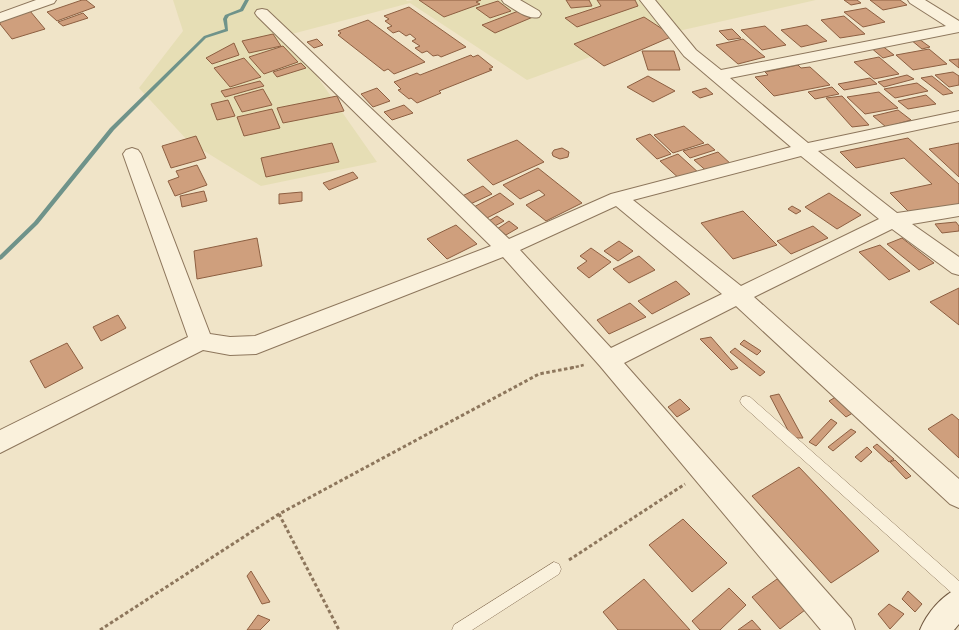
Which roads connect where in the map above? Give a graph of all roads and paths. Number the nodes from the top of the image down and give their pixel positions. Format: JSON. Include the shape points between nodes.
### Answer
{"nodes":[{"id":1,"x":49,"y":0,"type":"edge"},
{"id":2,"x":509,"y":0,"type":"edge"},
{"id":3,"x":647,"y":0,"type":"edge"},
{"id":4,"x":915,"y":0,"type":"edge"},
{"id":5,"x":262,"y":13,"type":"dead end"},
{"id":6,"x":534,"y":14,"type":"dead end"},
{"id":7,"x":0,"y":18,"type":"edge"},
{"id":8,"x":959,"y":28,"type":"edge"},
{"id":9,"x":717,"y":76,"type":"junction"},
{"id":10,"x":959,"y":116,"type":"edge"},
{"id":11,"x":804,"y":149,"type":"junction"},
{"id":12,"x":132,"y":154,"type":"dead end"},
{"id":13,"x":618,"y":198,"type":"junction"},
{"id":14,"x":959,"y":210,"type":"edge"},
{"id":15,"x":893,"y":220,"type":"junction"},
{"id":16,"x":506,"y":248,"type":"junction"},
{"id":17,"x":959,"y":268,"type":"edge"},
{"id":18,"x":739,"y":296,"type":"junction"},
{"id":19,"x":201,"y":341,"type":"junction"},
{"id":20,"x":608,"y":360,"type":"junction"},
{"id":21,"x":746,"y":401,"type":"dead end"},
{"id":22,"x":0,"y":442,"type":"edge"},
{"id":23,"x":704,"y":472,"type":"junction"},
{"id":24,"x":959,"y":496,"type":"edge"},
{"id":25,"x":279,"y":514,"type":"junction"},
{"id":26,"x":554,"y":569,"type":"joint"},
{"id":27,"x":959,"y":590,"type":"edge"},
{"id":28,"x":959,"y":602,"type":"edge"},
{"id":29,"x":100,"y":630,"type":"edge"},
{"id":30,"x":339,"y":630,"type":"edge"},
{"id":31,"x":459,"y":630,"type":"edge"},
{"id":32,"x":840,"y":630,"type":"edge"},
{"id":33,"x":935,"y":630,"type":"edge"}],
"edges":[{"from":1,"to":7,"type":"street"},
{"from":2,"to":6,"type":"street"},
{"from":3,"to":9,"type":"street","via":[[690,53]]},
{"from":4,"to":8,"type":"street"},
{"from":5,"to":16,"type":"street"},
{"from":8,"to":9,"type":"street"},
{"from":9,"to":11,"type":"street"},
{"from":10,"to":11,"type":"street"},
{"from":11,"to":13,"type":"street"},
{"from":11,"to":15,"type":"street"},
{"from":12,"to":19,"type":"street"},
{"from":13,"to":16,"type":"street"},
{"from":13,"to":18,"type":"street"},
{"from":14,"to":15,"type":"street"},
{"from":15,"to":17,"type":"street"},
{"from":15,"to":18,"type":"street"},
{"from":16,"to":19,"type":"street","via":[[256,344],[230,346]]},
{"from":16,"to":20,"type":"street"},
{"from":18,"to":20,"type":"street"},
{"from":18,"to":24,"type":"street"},
{"from":19,"to":22,"type":"street"},
{"from":20,"to":23,"type":"street"},
{"from":20,"to":25,"type":"path","via":[[539,374]]},
{"from":21,"to":27,"type":"lane"},
{"from":23,"to":26,"type":"path"},
{"from":23,"to":32,"type":"street"},
{"from":25,"to":29,"type":"path"},
{"from":25,"to":30,"type":"path"},
{"from":26,"to":31,"type":"lane"},
{"from":28,"to":33,"type":"street"}]}
